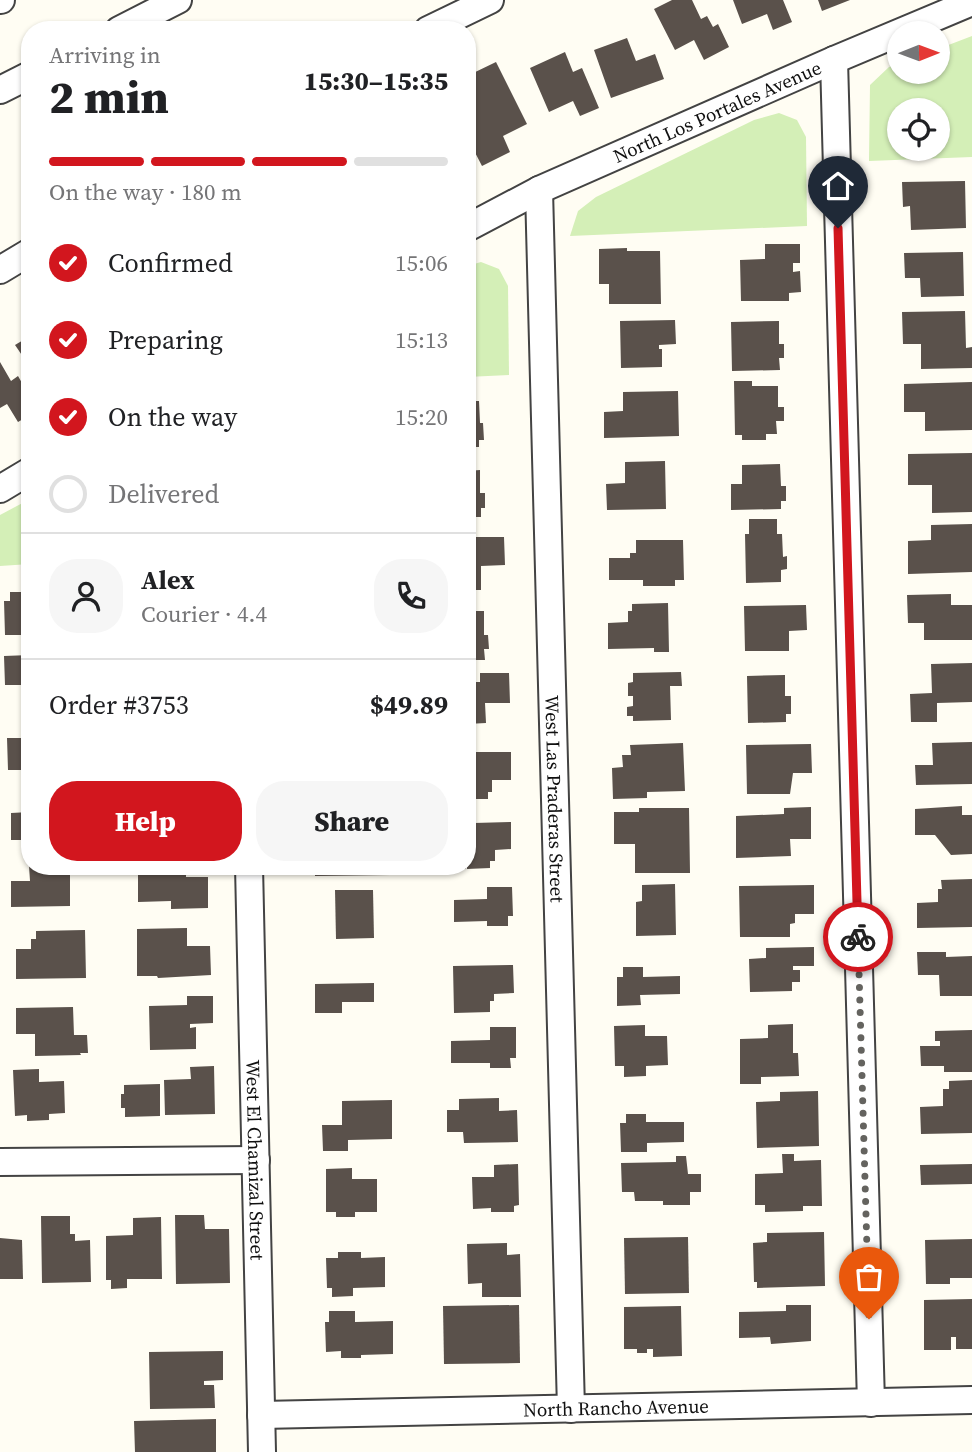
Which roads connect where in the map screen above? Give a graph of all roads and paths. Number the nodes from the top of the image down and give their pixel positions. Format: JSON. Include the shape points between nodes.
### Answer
{"nodes":[{"id":1,"x":178,"y":0,"type":"edge"},
{"id":2,"x":490,"y":0,"type":"edge"},
{"id":3,"x":972,"y":2,"type":"edge"},
{"id":4,"x":137,"y":21,"type":"edge"},
{"id":5,"x":447,"y":21,"type":"edge"},
{"id":6,"x":834,"y":60,"type":"junction"},
{"id":7,"x":21,"y":80,"type":"edge"},
{"id":8,"x":0,"y":90,"type":"edge"},
{"id":9,"x":539,"y":190,"type":"junction"},
{"id":10,"x":476,"y":223,"type":"edge"},
{"id":11,"x":21,"y":257,"type":"edge"},
{"id":12,"x":0,"y":270,"type":"edge"},
{"id":13,"x":21,"y":476,"type":"edge"},
{"id":14,"x":0,"y":489,"type":"edge"},
{"id":15,"x":249,"y":875,"type":"edge"},
{"id":16,"x":256,"y":1160,"type":"junction"},
{"id":17,"x":0,"y":1162,"type":"edge"},
{"id":18,"x":972,"y":1400,"type":"edge"},
{"id":19,"x":871,"y":1403,"type":"junction"},
{"id":20,"x":571,"y":1409,"type":"junction"},
{"id":21,"x":261,"y":1415,"type":"junction"},
{"id":22,"x":262,"y":1452,"type":"edge"}],
"edges":[{"from":1,"to":4,"type":"street"},
{"from":2,"to":5,"type":"street"},
{"from":3,"to":6,"type":"street","name":"North Los Portales Avenue"},
{"from":6,"to":9,"type":"street","name":"North Los Portales Avenue"},
{"from":6,"to":19,"type":"street"},
{"from":7,"to":8,"type":"street"},
{"from":9,"to":10,"type":"street","name":"North Los Portales Avenue"},
{"from":9,"to":20,"type":"street","name":"West Las Praderas Street"},
{"from":11,"to":12,"type":"street"},
{"from":13,"to":14,"type":"street"},
{"from":15,"to":16,"type":"street","name":"West El Chamizal Street"},
{"from":16,"to":17,"type":"street"},
{"from":16,"to":21,"type":"street","name":"West El Chamizal Street"},
{"from":18,"to":19,"type":"street","name":"North Rancho Avenue"},
{"from":19,"to":20,"type":"street","name":"North Rancho Avenue"},
{"from":20,"to":21,"type":"street","name":"North Rancho Avenue"},
{"from":21,"to":22,"type":"street","name":"West El Chamizal Street"}]}
